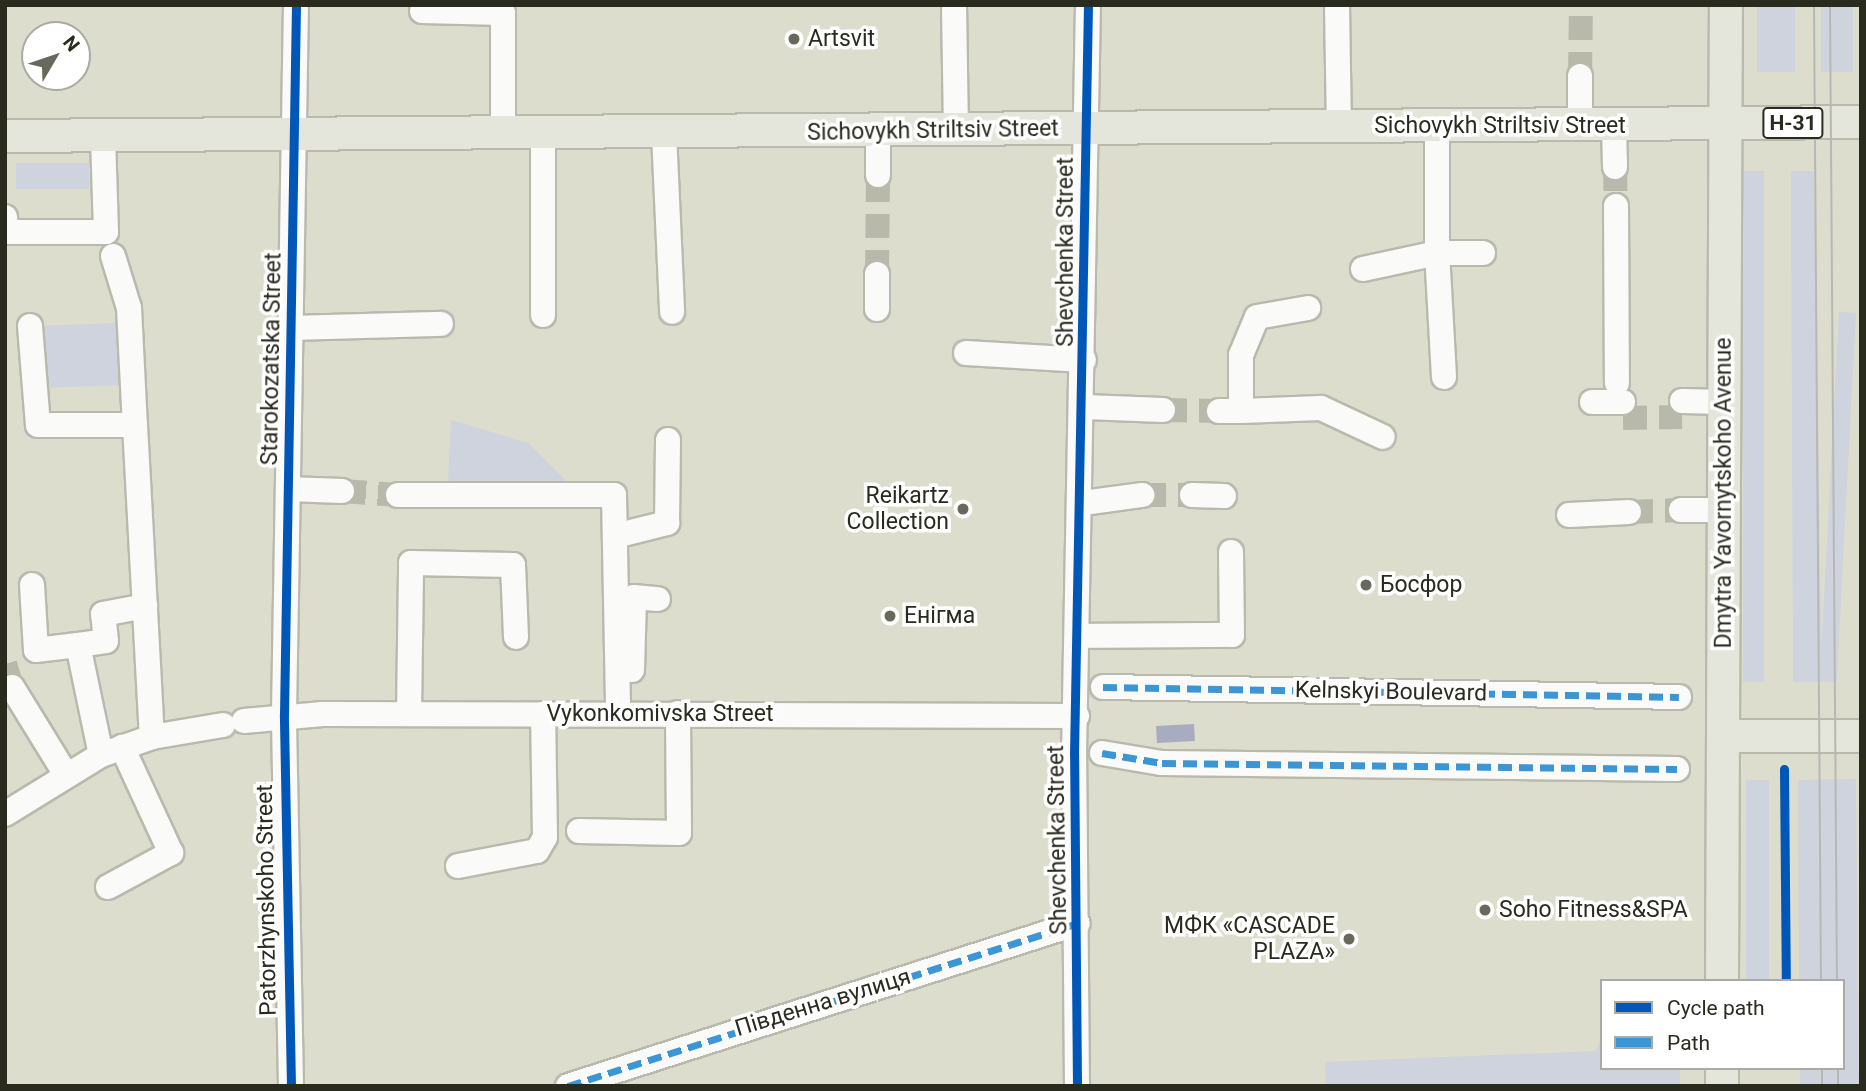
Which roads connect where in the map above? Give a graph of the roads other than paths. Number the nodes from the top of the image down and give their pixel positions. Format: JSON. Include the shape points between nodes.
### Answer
{"nodes":[{"id":1,"x":296,"y":5,"type":"edge"},
{"id":2,"x":954,"y":5,"type":"edge"},
{"id":3,"x":1088,"y":5,"type":"edge"},
{"id":4,"x":1337,"y":5,"type":"edge"},
{"id":5,"x":1726,"y":5,"type":"edge"},
{"id":6,"x":422,"y":11,"type":"dead end"},
{"id":7,"x":1580,"y":76,"type":"tunnel mouth"},
{"id":8,"x":1861,"y":122,"type":"edge"},
{"id":9,"x":1725,"y":123,"type":"junction"},
{"id":10,"x":1580,"y":125,"type":"junction"},
{"id":11,"x":1614,"y":125,"type":"junction"},
{"id":12,"x":1437,"y":126,"type":"junction"},
{"id":13,"x":1339,"y":127,"type":"junction"},
{"id":14,"x":956,"y":130,"type":"junction"},
{"id":15,"x":1086,"y":130,"type":"junction"},
{"id":16,"x":664,"y":133,"type":"junction"},
{"id":17,"x":878,"y":133,"type":"junction"},
{"id":18,"x":503,"y":134,"type":"junction"},
{"id":19,"x":543,"y":134,"type":"junction"},
{"id":20,"x":5,"y":136,"type":"edge"},
{"id":21,"x":103,"y":136,"type":"junction"},
{"id":22,"x":296,"y":136,"type":"junction"},
{"id":23,"x":1615,"y":167,"type":"tunnel mouth"},
{"id":24,"x":878,"y":175,"type":"tunnel mouth"},
{"id":25,"x":1616,"y":206,"type":"tunnel mouth"},
{"id":26,"x":5,"y":217,"type":"edge"},
{"id":27,"x":1437,"y":253,"type":"junction"},
{"id":28,"x":1483,"y":253,"type":"dead end"},
{"id":29,"x":113,"y":256,"type":"dead end"},
{"id":30,"x":1363,"y":269,"type":"dead end"},
{"id":31,"x":877,"y":274,"type":"tunnel mouth"},
{"id":32,"x":1308,"y":308,"type":"dead end"},
{"id":33,"x":877,"y":309,"type":"dead end"},
{"id":34,"x":672,"y":312,"type":"dead end"},
{"id":35,"x":543,"y":315,"type":"dead end"},
{"id":36,"x":441,"y":324,"type":"dead end"},
{"id":37,"x":30,"y":326,"type":"dead end"},
{"id":38,"x":294,"y":328,"type":"junction"},
{"id":39,"x":966,"y":353,"type":"dead end"},
{"id":40,"x":1084,"y":360,"type":"junction"},
{"id":41,"x":1444,"y":377,"type":"dead end"},
{"id":42,"x":1085,"y":407,"type":"junction"},
{"id":43,"x":1682,"y":409,"type":"tunnel mouth"},
{"id":44,"x":1163,"y":410,"type":"tunnel mouth"},
{"id":45,"x":1593,"y":410,"type":"dead end"},
{"id":46,"x":1724,"y":410,"type":"junction"},
{"id":47,"x":135,"y":425,"type":"junction"},
{"id":48,"x":1384,"y":437,"type":"dead end"},
{"id":49,"x":668,"y":440,"type":"dead end"},
{"id":50,"x":288,"y":489,"type":"junction"},
{"id":51,"x":342,"y":491,"type":"tunnel mouth"},
{"id":52,"x":398,"y":495,"type":"tunnel mouth"},
{"id":53,"x":1142,"y":495,"type":"tunnel mouth"},
{"id":54,"x":1192,"y":495,"type":"tunnel mouth"},
{"id":55,"x":1224,"y":496,"type":"dead end"},
{"id":56,"x":1083,"y":503,"type":"junction"},
{"id":57,"x":1681,"y":510,"type":"tunnel mouth"},
{"id":58,"x":1724,"y":510,"type":"junction"},
{"id":59,"x":1629,"y":512,"type":"tunnel mouth"},
{"id":60,"x":1569,"y":515,"type":"dead end"},
{"id":61,"x":615,"y":536,"type":"junction"},
{"id":62,"x":1231,"y":552,"type":"dead end"},
{"id":63,"x":32,"y":585,"type":"dead end"},
{"id":64,"x":658,"y":599,"type":"dead end"},
{"id":65,"x":145,"y":606,"type":"junction"},
{"id":66,"x":1081,"y":636,"type":"junction"},
{"id":67,"x":516,"y":637,"type":"dead end"},
{"id":68,"x":78,"y":645,"type":"junction"},
{"id":69,"x":12,"y":687,"type":"dead end"},
{"id":70,"x":618,"y":687,"type":"junction"},
{"id":71,"x":1103,"y":687,"type":"dead end"},
{"id":72,"x":1679,"y":697,"type":"dead end"},
{"id":73,"x":543,"y":713,"type":"junction"},
{"id":74,"x":618,"y":713,"type":"junction"},
{"id":75,"x":678,"y":713,"type":"junction"},
{"id":76,"x":284,"y":714,"type":"junction"},
{"id":77,"x":410,"y":714,"type":"junction"},
{"id":78,"x":1077,"y":716,"type":"junction"},
{"id":79,"x":1724,"y":736,"type":"junction"},
{"id":80,"x":1861,"y":736,"type":"edge"},
{"id":81,"x":152,"y":737,"type":"junction"},
{"id":82,"x":111,"y":751,"type":"junction"},
{"id":83,"x":1102,"y":753,"type":"dead end"},
{"id":84,"x":1677,"y":769,"type":"dead end"},
{"id":85,"x":65,"y":773,"type":"junction"},
{"id":86,"x":5,"y":814,"type":"edge"},
{"id":87,"x":579,"y":831,"type":"dead end"},
{"id":88,"x":542,"y":843,"type":"junction"},
{"id":89,"x":645,"y":846,"type":"dead end"},
{"id":90,"x":458,"y":866,"type":"dead end"},
{"id":91,"x":108,"y":887,"type":"dead end"},
{"id":92,"x":1078,"y":923,"type":"junction"},
{"id":93,"x":1722,"y":979,"type":"edge"},
{"id":94,"x":291,"y":1086,"type":"edge"},
{"id":95,"x":568,"y":1086,"type":"edge"},
{"id":96,"x":1077,"y":1086,"type":"edge"}],
"edges":[{"from":1,"to":22,"type":"street","name":"Starokozatska Street"},
{"from":2,"to":14,"type":"street"},
{"from":3,"to":15,"type":"street","name":"Shevchenka Street"},
{"from":4,"to":13,"type":"street"},
{"from":5,"to":9,"type":"main road","name":"Dmytra Yavornytskoho Avenue"},
{"from":6,"to":18,"type":"street","via":[[503,13]]},
{"from":7,"to":10,"type":"street"},
{"from":8,"to":9,"type":"main road","name":"Sichovykh Striltsiv Street","number":"Н-31"},
{"from":9,"to":11,"type":"main road","name":"Sichovykh Striltsiv Street"},
{"from":9,"to":46,"type":"main road","name":"Dmytra Yavornytskoho Avenue"},
{"from":10,"to":11,"type":"main road","name":"Sichovykh Striltsiv Street"},
{"from":10,"to":12,"type":"main road","name":"Sichovykh Striltsiv Street"},
{"from":11,"to":23,"type":"street"},
{"from":12,"to":13,"type":"main road","name":"Sichovykh Striltsiv Street"},
{"from":12,"to":27,"type":"street"},
{"from":13,"to":15,"type":"main road","name":"Sichovykh Striltsiv Street"},
{"from":14,"to":15,"type":"main road","name":"Sichovykh Striltsiv Street"},
{"from":14,"to":17,"type":"main road","name":"Sichovykh Striltsiv Street"},
{"from":15,"to":40,"type":"street","name":"Shevchenka Street"},
{"from":16,"to":17,"type":"main road","name":"Sichovykh Striltsiv Street"},
{"from":16,"to":19,"type":"main road","name":"Sichovykh Striltsiv Street"},
{"from":16,"to":34,"type":"street"},
{"from":17,"to":24,"type":"street"},
{"from":18,"to":19,"type":"main road","name":"Sichovykh Striltsiv Street"},
{"from":18,"to":22,"type":"main road","name":"Sichovykh Striltsiv Street"},
{"from":19,"to":35,"type":"street"},
{"from":20,"to":21,"type":"main road","name":"Sichovykh Striltsiv Street"},
{"from":21,"to":22,"type":"main road","name":"Sichovykh Striltsiv Street"},
{"from":21,"to":26,"type":"street","via":[[106,232],[6,232]]},
{"from":22,"to":38,"type":"street","name":"Starokozatska Street"},
{"from":25,"to":45,"type":"street","via":[[1621,401]]},
{"from":27,"to":28,"type":"street"},
{"from":27,"to":30,"type":"street"},
{"from":27,"to":41,"type":"street"},
{"from":29,"to":47,"type":"street","via":[[130,308]]},
{"from":31,"to":33,"type":"street"},
{"from":32,"to":48,"type":"street","via":[[1257,317],[1241,355],[1230,411],[1321,408]]},
{"from":36,"to":38,"type":"street"},
{"from":37,"to":47,"type":"street","via":[[38,425]]},
{"from":38,"to":50,"type":"street","name":"Starokozatska Street"},
{"from":39,"to":40,"type":"street"},
{"from":40,"to":42,"type":"street","name":"Shevchenka Street"},
{"from":42,"to":44,"type":"street"},
{"from":42,"to":56,"type":"street","name":"Shevchenka Street"},
{"from":43,"to":46,"type":"street"},
{"from":46,"to":58,"type":"main road","name":"Dmytra Yavornytskoho Avenue"},
{"from":47,"to":65,"type":"street"},
{"from":49,"to":61,"type":"street","via":[[667,523]]},
{"from":50,"to":51,"type":"street"},
{"from":50,"to":76,"type":"street","name":"Starokozatska Street"},
{"from":52,"to":61,"type":"street","via":[[614,495]]},
{"from":53,"to":56,"type":"street"},
{"from":54,"to":55,"type":"street"},
{"from":56,"to":66,"type":"street","name":"Shevchenka Street"},
{"from":57,"to":58,"type":"street"},
{"from":58,"to":79,"type":"main road","name":"Dmytra Yavornytskoho Avenue"},
{"from":59,"to":60,"type":"street"},
{"from":61,"to":70,"type":"street"},
{"from":62,"to":66,"type":"street","via":[[1232,635]]},
{"from":63,"to":68,"type":"street","via":[[36,650]]},
{"from":64,"to":70,"type":"street","via":[[634,597],[632,679]]},
{"from":65,"to":68,"type":"street","via":[[103,614],[106,641]]},
{"from":65,"to":81,"type":"street"},
{"from":66,"to":78,"type":"street","name":"Shevchenka Street"},
{"from":67,"to":77,"type":"street","via":[[513,565],[411,563]]},
{"from":68,"to":82,"type":"street"},
{"from":69,"to":85,"type":"street"},
{"from":70,"to":74,"type":"street"},
{"from":71,"to":72,"type":"street","name":"Kelnskyi Boulevard"},
{"from":73,"to":74,"type":"street","name":"Vykonkomivska Street"},
{"from":73,"to":77,"type":"street","name":"Vykonkomivska Street"},
{"from":73,"to":88,"type":"street"},
{"from":74,"to":75,"type":"street","name":"Vykonkomivska Street"},
{"from":75,"to":78,"type":"street","name":"Vykonkomivska Street"},
{"from":75,"to":87,"type":"street","via":[[679,833]]},
{"from":76,"to":77,"type":"street","name":"Vykonkomivska Street"},
{"from":76,"to":81,"type":"street","name":"Vykonkomivska Street"},
{"from":76,"to":94,"type":"street","name":"Patorzhynskoho Street"},
{"from":78,"to":92,"type":"street","name":"Shevchenka Street"},
{"from":79,"to":80,"type":"main road"},
{"from":79,"to":93,"type":"main road","name":"Dmytra Yavornytskoho Avenue"},
{"from":81,"to":82,"type":"street","name":"Vykonkomivska Street"},
{"from":82,"to":85,"type":"street","name":"Vykonkomivska Street"},
{"from":82,"to":91,"type":"street","via":[[171,853]]},
{"from":83,"to":84,"type":"street","via":[[1162,763]]},
{"from":85,"to":86,"type":"street","name":"Vykonkomivska Street"},
{"from":88,"to":89,"type":"street"},
{"from":88,"to":90,"type":"street","via":[[537,851]]},
{"from":92,"to":95,"type":"street","name":"Південна вулиця"},
{"from":92,"to":96,"type":"street","name":"Shevchenka Street"}]}
